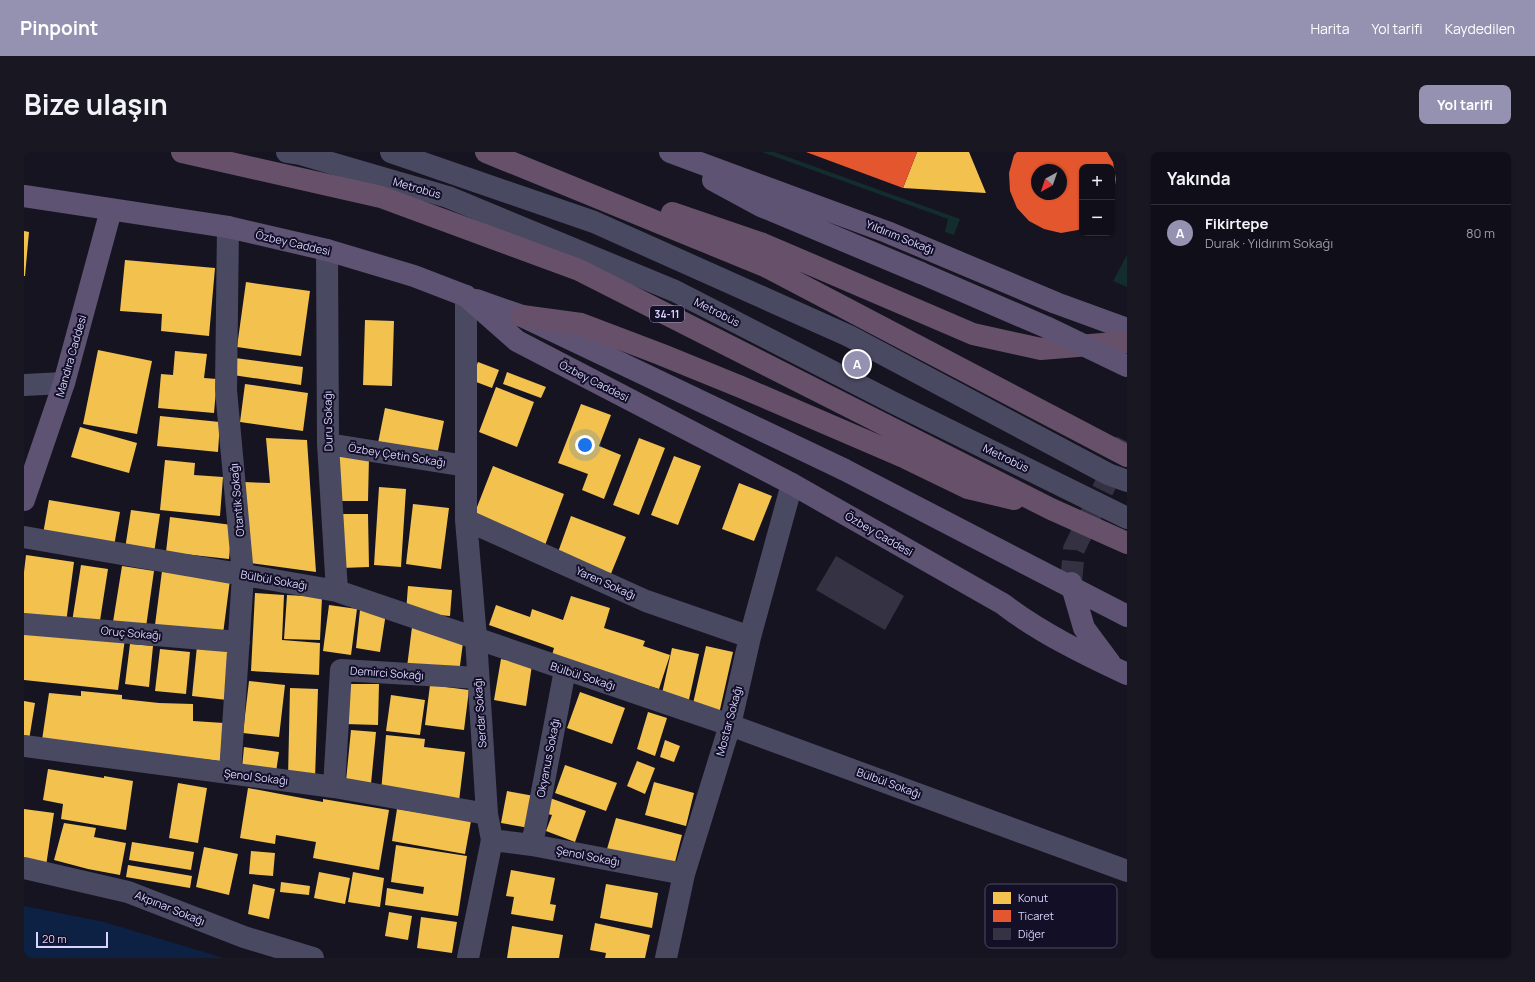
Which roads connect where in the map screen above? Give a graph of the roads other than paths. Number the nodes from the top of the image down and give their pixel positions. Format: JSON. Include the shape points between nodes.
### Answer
{"nodes":[{"id":1,"x":182,"y":152,"type":"edge"},
{"id":2,"x":287,"y":152,"type":"edge"},
{"id":3,"x":392,"y":152,"type":"edge"},
{"id":4,"x":660,"y":152,"type":"edge"},
{"id":5,"x":670,"y":152,"type":"edge"},
{"id":6,"x":488,"y":153,"type":"edge"},
{"id":7,"x":24,"y":196,"type":"edge"},
{"id":8,"x":111,"y":210,"type":"junction"},
{"id":9,"x":228,"y":227,"type":"junction"},
{"id":10,"x":327,"y":250,"type":"junction"},
{"id":11,"x":466,"y":296,"type":"junction"},
{"id":12,"x":522,"y":316,"type":"junction"},
{"id":13,"x":1127,"y":329,"type":"edge"},
{"id":14,"x":1127,"y":342,"type":"edge"},
{"id":15,"x":1127,"y":366,"type":"edge"},
{"id":16,"x":64,"y":383,"type":"junction"},
{"id":17,"x":24,"y":385,"type":"edge"},
{"id":18,"x":328,"y":444,"type":"junction"},
{"id":19,"x":1127,"y":456,"type":"edge"},
{"id":20,"x":466,"y":466,"type":"junction"},
{"id":21,"x":1127,"y":481,"type":"edge"},
{"id":22,"x":792,"y":484,"type":"junction"},
{"id":23,"x":24,"y":500,"type":"edge"},
{"id":24,"x":1051,"y":509,"type":"junction"},
{"id":25,"x":1127,"y":518,"type":"edge"},
{"id":26,"x":466,"y":520,"type":"junction"},
{"id":27,"x":24,"y":537,"type":"edge"},
{"id":28,"x":1127,"y":543,"type":"edge"},
{"id":29,"x":244,"y":575,"type":"junction"},
{"id":30,"x":1071,"y":583,"type":"tunnel mouth"},
{"id":31,"x":337,"y":591,"type":"junction"},
{"id":32,"x":1127,"y":616,"type":"edge"},
{"id":33,"x":24,"y":624,"type":"edge"},
{"id":34,"x":750,"y":637,"type":"junction"},
{"id":35,"x":476,"y":638,"type":"junction"},
{"id":36,"x":239,"y":642,"type":"junction"},
{"id":37,"x":565,"y":670,"type":"junction"},
{"id":38,"x":1120,"y":671,"type":"edge"},
{"id":39,"x":478,"y":678,"type":"junction"},
{"id":40,"x":730,"y":725,"type":"junction"},
{"id":41,"x":24,"y":746,"type":"edge"},
{"id":42,"x":230,"y":773,"type":"junction"},
{"id":43,"x":334,"y":787,"type":"junction"},
{"id":44,"x":487,"y":814,"type":"junction"},
{"id":45,"x":492,"y":840,"type":"junction"},
{"id":46,"x":532,"y":845,"type":"junction"},
{"id":47,"x":24,"y":868,"type":"edge"},
{"id":48,"x":1127,"y":871,"type":"edge"},
{"id":49,"x":684,"y":874,"type":"junction"},
{"id":50,"x":313,"y":958,"type":"edge"},
{"id":51,"x":468,"y":958,"type":"edge"},
{"id":52,"x":666,"y":958,"type":"edge"}],
"edges":[{"from":1,"to":24,"type":"highway","number":"34-11","via":[[381,197],[579,270]]},
{"from":2,"to":25,"type":"street","name":"Metrobüs","via":[[448,197],[675,291]]},
{"from":3,"to":21,"type":"street","via":[[594,222],[834,329],[1108,474]]},
{"from":4,"to":15,"type":"main road","bridge":true,"via":[[761,206],[1046,327]]},
{"from":5,"to":13,"type":"main road","name":"Yıldırım Sokağı","via":[[887,232],[1056,303]]},
{"from":6,"to":14,"type":"highway","via":[[763,244],[973,334],[1041,349]]},
{"from":6,"to":19,"type":"highway","via":[[765,266]]},
{"from":7,"to":8,"type":"main road","name":"Özbey Caddesi"},
{"from":8,"to":9,"type":"main road","name":"Özbey Caddesi"},
{"from":8,"to":16,"type":"main road","name":"Mandıra Caddesi"},
{"from":9,"to":10,"type":"main road","name":"Özbey Caddesi"},
{"from":9,"to":29,"type":"street","name":"Otantik Sokağı","via":[[226,390]]},
{"from":10,"to":11,"type":"main road","name":"Özbey Caddesi","via":[[414,276]]},
{"from":10,"to":18,"type":"street","name":"Duru Sokağı"},
{"from":11,"to":12,"type":"main road"},
{"from":11,"to":20,"type":"street","name":"Serdar Sokağı"},
{"from":11,"to":22,"type":"main road","name":"Özbey Caddesi","via":[[517,342]]},
{"from":12,"to":24,"type":"highway","via":[[581,324],[741,387],[906,458],[968,488]]},
{"from":12,"to":32,"type":"main road","bridge":true,"via":[[843,470]]},
{"from":16,"to":17,"type":"street"},
{"from":16,"to":23,"type":"main road","name":"Mandıra Caddesi"},
{"from":18,"to":20,"type":"street","name":"Özbey Çetin Sokağı"},
{"from":18,"to":31,"type":"street","name":"Duru Sokağı"},
{"from":20,"to":26,"type":"street","name":"Serdar Sokağı"},
{"from":22,"to":34,"type":"street","name":"Mostar Sokağı"},
{"from":22,"to":38,"type":"main road","name":"Özbey Caddesi","via":[[1003,604],[1021,618]]},
{"from":24,"to":28,"type":"highway","number":"34-11"},
{"from":26,"to":34,"type":"street","name":"Yaren Sokağı","via":[[646,601]]},
{"from":26,"to":35,"type":"street","name":"Serdar Sokağı"},
{"from":27,"to":29,"type":"street","name":"Bülbül Sokağı"},
{"from":29,"to":31,"type":"street","name":"Bülbül Sokağı"},
{"from":29,"to":36,"type":"street","name":"Otantik Sokağı"},
{"from":30,"to":38,"type":"main road","via":[[1084,628]]},
{"from":31,"to":35,"type":"street","name":"Bülbül Sokağı"},
{"from":33,"to":36,"type":"street","name":"Oruç Sokağı"},
{"from":34,"to":40,"type":"street","name":"Mostar Sokağı"},
{"from":35,"to":37,"type":"street","name":"Bülbül Sokağı"},
{"from":35,"to":39,"type":"street","name":"Serdar Sokağı"},
{"from":36,"to":42,"type":"street","name":"Otantik Sokağı"},
{"from":37,"to":40,"type":"street","name":"Bülbül Sokağı"},
{"from":37,"to":46,"type":"street","name":"Okyanus Sokağı"},
{"from":39,"to":43,"type":"street","name":"Demirci Sokağı","via":[[341,670]]},
{"from":39,"to":44,"type":"street","name":"Serdar Sokağı"},
{"from":40,"to":48,"type":"street","name":"Bülbül Sokağı"},
{"from":40,"to":49,"type":"street","name":"Mostar Sokağı"},
{"from":41,"to":42,"type":"street","name":"Şenol Sokağı"},
{"from":42,"to":43,"type":"street","name":"Şenol Sokağı"},
{"from":43,"to":44,"type":"street","name":"Şenol Sokağı"},
{"from":44,"to":45,"type":"street","name":"Serdar Sokağı"},
{"from":45,"to":46,"type":"street","name":"Şenol Sokağı"},
{"from":45,"to":51,"type":"street","name":"Serdar Sokağı"},
{"from":46,"to":49,"type":"street","name":"Şenol Sokağı"},
{"from":47,"to":50,"type":"street","name":"Akpınar Sokağı","via":[[128,892],[244,938]]},
{"from":49,"to":52,"type":"street","name":"Mostar Sokağı"}]}
